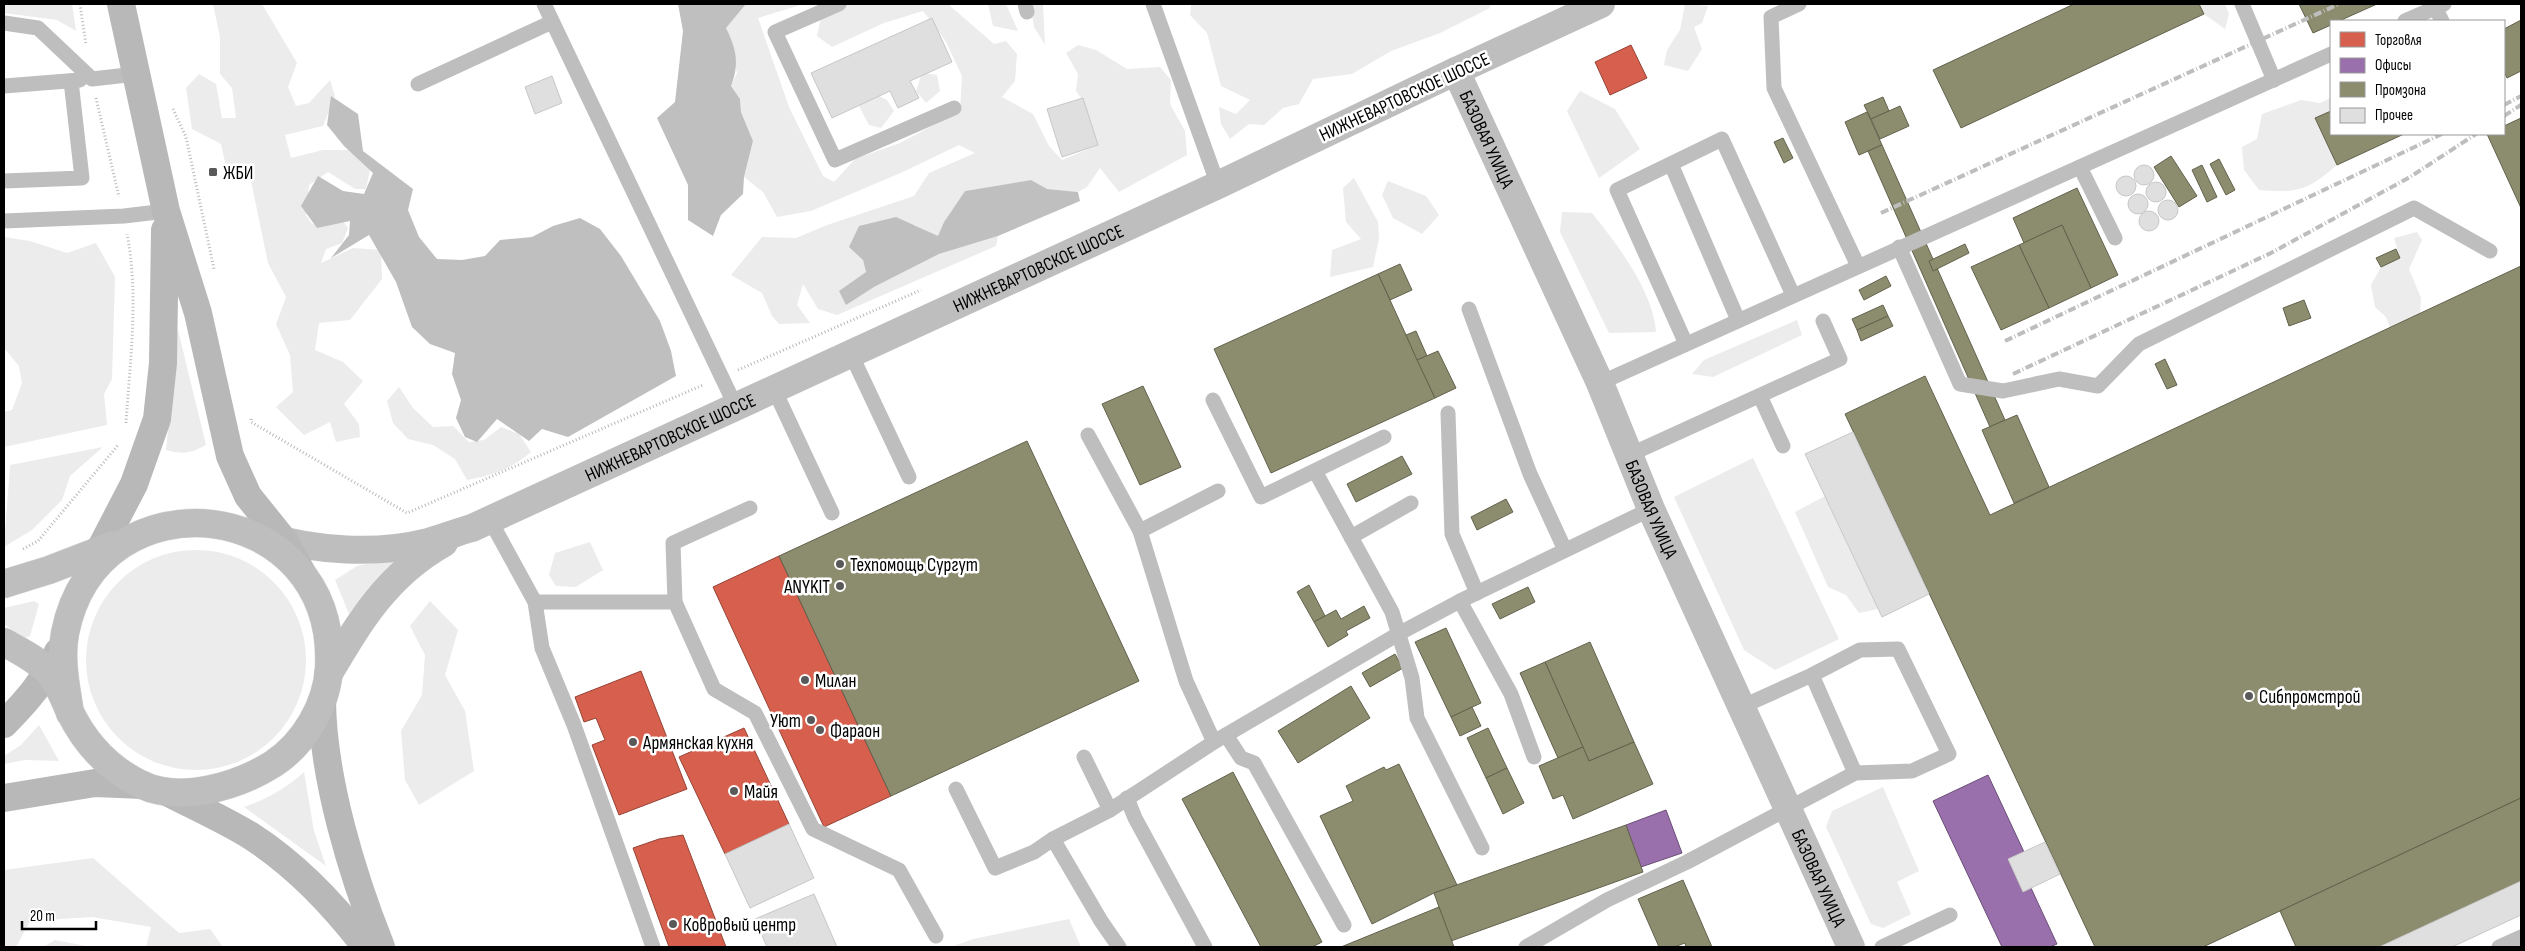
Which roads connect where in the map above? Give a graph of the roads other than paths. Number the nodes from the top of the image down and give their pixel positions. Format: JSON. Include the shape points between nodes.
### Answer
{"nodes":[{"id":1,"x":121,"y":4,"type":"edge"},
{"id":2,"x":544,"y":4,"type":"edge"},
{"id":3,"x":839,"y":4,"type":"edge"},
{"id":4,"x":1153,"y":4,"type":"edge"},
{"id":5,"x":1601,"y":4,"type":"edge"},
{"id":6,"x":1799,"y":4,"type":"edge"},
{"id":7,"x":2242,"y":4,"type":"edge"},
{"id":8,"x":2440,"y":11,"type":"edge"},
{"id":9,"x":2408,"y":20,"type":"edge"},
{"id":10,"x":552,"y":22,"type":"junction"},
{"id":11,"x":4,"y":23,"type":"edge"},
{"id":12,"x":2330,"y":54,"type":"edge"},
{"id":13,"x":1456,"y":71,"type":"junction"},
{"id":14,"x":136,"y":74,"type":"junction"},
{"id":15,"x":92,"y":79,"type":"junction"},
{"id":16,"x":2274,"y":80,"type":"junction"},
{"id":17,"x":71,"y":81,"type":"junction"},
{"id":18,"x":418,"y":84,"type":"dead end"},
{"id":19,"x":4,"y":86,"type":"edge"},
{"id":20,"x":954,"y":108,"type":"dead end"},
{"id":21,"x":1671,"y":164,"type":"junction"},
{"id":22,"x":2080,"y":167,"type":"junction"},
{"id":23,"x":4,"y":181,"type":"edge"},
{"id":24,"x":1218,"y":185,"type":"junction"},
{"id":25,"x":166,"y":211,"type":"junction"},
{"id":26,"x":4,"y":221,"type":"edge"},
{"id":27,"x":2115,"y":238,"type":"dead end"},
{"id":28,"x":1899,"y":247,"type":"junction"},
{"id":29,"x":2490,"y":251,"type":"dead end"},
{"id":30,"x":1858,"y":266,"type":"junction"},
{"id":31,"x":1794,"y":295,"type":"junction"},
{"id":32,"x":1469,"y":309,"type":"dead end"},
{"id":33,"x":1738,"y":320,"type":"junction"},
{"id":34,"x":1823,"y":321,"type":"dead end"},
{"id":35,"x":1686,"y":344,"type":"junction"},
{"id":36,"x":851,"y":354,"type":"junction"},
{"id":37,"x":1600,"y":383,"type":"junction"},
{"id":38,"x":774,"y":389,"type":"junction"},
{"id":39,"x":1760,"y":396,"type":"junction"},
{"id":40,"x":1213,"y":400,"type":"dead end"},
{"id":41,"x":735,"y":405,"type":"junction"},
{"id":42,"x":1448,"y":413,"type":"dead end"},
{"id":43,"x":1088,"y":434,"type":"dead end"},
{"id":44,"x":1384,"y":437,"type":"dead end"},
{"id":45,"x":1783,"y":446,"type":"dead end"},
{"id":46,"x":1629,"y":455,"type":"junction"},
{"id":47,"x":1315,"y":471,"type":"junction"},
{"id":48,"x":909,"y":477,"type":"dead end"},
{"id":49,"x":1218,"y":491,"type":"dead end"},
{"id":50,"x":1411,"y":503,"type":"dead end"},
{"id":51,"x":750,"y":508,"type":"dead end"},
{"id":52,"x":1651,"y":509,"type":"junction"},
{"id":53,"x":832,"y":513,"type":"dead end"},
{"id":54,"x":481,"y":524,"type":"junction"},
{"id":55,"x":242,"y":530,"type":"junction"},
{"id":56,"x":1140,"y":531,"type":"junction"},
{"id":57,"x":140,"y":534,"type":"junction"},
{"id":58,"x":1351,"y":538,"type":"junction"},
{"id":59,"x":285,"y":542,"type":"junction"},
{"id":60,"x":1565,"y":550,"type":"junction"},
{"id":61,"x":98,"y":552,"type":"junction"},
{"id":62,"x":304,"y":576,"type":"junction"},
{"id":63,"x":4,"y":584,"type":"edge"},
{"id":64,"x":83,"y":586,"type":"junction"},
{"id":65,"x":1477,"y":593,"type":"junction"},
{"id":66,"x":1460,"y":600,"type":"junction"},
{"id":67,"x":535,"y":602,"type":"junction"},
{"id":68,"x":675,"y":602,"type":"junction"},
{"id":69,"x":1400,"y":633,"type":"junction"},
{"id":70,"x":65,"y":635,"type":"junction"},
{"id":71,"x":4,"y":642,"type":"edge"},
{"id":72,"x":49,"y":672,"type":"junction"},
{"id":73,"x":1812,"y":675,"type":"junction"},
{"id":74,"x":325,"y":688,"type":"junction"},
{"id":75,"x":1741,"y":707,"type":"junction"},
{"id":76,"x":70,"y":713,"type":"junction"},
{"id":77,"x":4,"y":724,"type":"edge"},
{"id":78,"x":1220,"y":738,"type":"junction"},
{"id":79,"x":1084,"y":757,"type":"dead end"},
{"id":80,"x":1534,"y":757,"type":"dead end"},
{"id":81,"x":1855,"y":773,"type":"junction"},
{"id":82,"x":143,"y":785,"type":"junction"},
{"id":83,"x":956,"y":789,"type":"dead end"},
{"id":84,"x":169,"y":793,"type":"junction"},
{"id":85,"x":4,"y":798,"type":"edge"},
{"id":86,"x":1127,"y":798,"type":"junction"},
{"id":87,"x":1787,"y":807,"type":"junction"},
{"id":88,"x":1110,"y":810,"type":"junction"},
{"id":89,"x":1053,"y":839,"type":"junction"},
{"id":90,"x":1482,"y":848,"type":"dead end"},
{"id":91,"x":1950,"y":914,"type":"dead end"},
{"id":92,"x":1344,"y":925,"type":"dead end"},
{"id":93,"x":936,"y":936,"type":"dead end"},
{"id":94,"x":2521,"y":937,"type":"edge"},
{"id":95,"x":366,"y":947,"type":"edge"},
{"id":96,"x":381,"y":947,"type":"edge"},
{"id":97,"x":653,"y":947,"type":"edge"},
{"id":98,"x":1119,"y":947,"type":"edge"},
{"id":99,"x":1205,"y":947,"type":"edge"},
{"id":100,"x":1526,"y":947,"type":"edge"},
{"id":101,"x":1851,"y":947,"type":"edge"},
{"id":102,"x":1882,"y":947,"type":"edge"},
{"id":103,"x":2499,"y":947,"type":"edge"}],
"edges":[{"from":1,"to":14,"type":"main road"},
{"from":2,"to":10,"type":"lane"},
{"from":3,"to":20,"type":"lane","via":[[775,32],[836,160]]},
{"from":4,"to":24,"type":"lane"},
{"from":5,"to":13,"type":"street","name":"НИЖНЕВАРТОВСКОЕ ШОССЕ"},
{"from":6,"to":30,"type":"lane","via":[[1770,17],[1774,88]]},
{"from":7,"to":16,"type":"lane"},
{"from":8,"to":9,"type":"lane"},
{"from":10,"to":18,"type":"lane"},
{"from":10,"to":41,"type":"lane"},
{"from":11,"to":15,"type":"lane","via":[[38,28]]},
{"from":12,"to":16,"type":"lane"},
{"from":13,"to":24,"type":"street","name":"НИЖНЕВАРТОВСКОЕ ШОССЕ"},
{"from":13,"to":37,"type":"street","name":"БАЗОВАЯ УЛИЦА"},
{"from":14,"to":15,"type":"lane"},
{"from":14,"to":25,"type":"main road"},
{"from":15,"to":17,"type":"lane"},
{"from":16,"to":22,"type":"lane"},
{"from":17,"to":19,"type":"lane"},
{"from":17,"to":23,"type":"lane","via":[[82,178]]},
{"from":21,"to":31,"type":"lane","via":[[1722,139]]},
{"from":21,"to":33,"type":"lane"},
{"from":21,"to":35,"type":"lane","via":[[1617,190]]},
{"from":22,"to":27,"type":"lane"},
{"from":22,"to":28,"type":"lane"},
{"from":24,"to":36,"type":"street","name":"НИЖНЕВАРТОВСКОЕ ШОССЕ"},
{"from":25,"to":26,"type":"lane"},
{"from":25,"to":59,"type":"main road","via":[[198,314],[230,456],[248,496]]},
{"from":25,"to":61,"type":"main road","via":[[163,363],[157,419],[134,484]]},
{"from":28,"to":29,"type":"lane","via":[[1960,384],[2003,391],[2059,379],[2098,386],[2139,344],[2414,208]]},
{"from":28,"to":30,"type":"lane"},
{"from":30,"to":31,"type":"lane"},
{"from":31,"to":33,"type":"lane"},
{"from":32,"to":60,"type":"lane","via":[[1530,474]]},
{"from":33,"to":35,"type":"lane"},
{"from":34,"to":39,"type":"lane","via":[[1840,360]]},
{"from":35,"to":37,"type":"lane"},
{"from":36,"to":38,"type":"street","name":"НИЖНЕВАРТОВСКОЕ ШОССЕ"},
{"from":36,"to":48,"type":"lane"},
{"from":37,"to":46,"type":"street","name":"БАЗОВАЯ УЛИЦА"},
{"from":38,"to":41,"type":"street","name":"НИЖНЕВАРТОВСКОЕ ШОССЕ"},
{"from":38,"to":53,"type":"lane"},
{"from":39,"to":45,"type":"lane"},
{"from":39,"to":46,"type":"lane"},
{"from":40,"to":47,"type":"lane","via":[[1261,497]]},
{"from":41,"to":54,"type":"street","name":"НИЖНЕВАРТОВСКОЕ ШОССЕ"},
{"from":42,"to":65,"type":"lane","via":[[1452,534]]},
{"from":43,"to":56,"type":"lane"},
{"from":44,"to":47,"type":"lane"},
{"from":46,"to":52,"type":"street","name":"БАЗОВАЯ УЛИЦА"},
{"from":47,"to":58,"type":"lane"},
{"from":49,"to":56,"type":"lane"},
{"from":50,"to":58,"type":"lane"},
{"from":51,"to":68,"type":"lane","via":[[673,543]]},
{"from":52,"to":60,"type":"lane"},
{"from":52,"to":75,"type":"street","name":"БАЗОВАЯ УЛИЦА"},
{"from":54,"to":59,"type":"street","via":[[427,542],[372,548],[328,548]]},
{"from":54,"to":67,"type":"lane"},
{"from":54,"to":74,"type":"street","via":[[438,546],[382,594],[361,619]]},
{"from":55,"to":57,"type":"street","via":[[217,523],[191,522]]},
{"from":55,"to":59,"type":"street"},
{"from":55,"to":62,"type":"street","via":[[266,541]]},
{"from":56,"to":78,"type":"lane","via":[[1186,681]]},
{"from":57,"to":61,"type":"street"},
{"from":57,"to":64,"type":"street","via":[[98,565]]},
{"from":58,"to":69,"type":"lane","via":[[1392,612]]},
{"from":59,"to":62,"type":"main road"},
{"from":60,"to":65,"type":"lane"},
{"from":61,"to":63,"type":"street"},
{"from":61,"to":64,"type":"main road"},
{"from":62,"to":74,"type":"street","via":[[318,599],[326,623],[330,649]]},
{"from":64,"to":70,"type":"street","via":[[71,609]]},
{"from":65,"to":66,"type":"lane"},
{"from":66,"to":69,"type":"lane"},
{"from":66,"to":80,"type":"lane","via":[[1511,694]]},
{"from":67,"to":68,"type":"lane"},
{"from":67,"to":97,"type":"lane","via":[[542,648],[574,725]]},
{"from":68,"to":93,"type":"lane","via":[[714,689],[755,713],[814,829],[898,870]]},
{"from":69,"to":78,"type":"lane"},
{"from":69,"to":90,"type":"lane","via":[[1412,678],[1417,718]]},
{"from":70,"to":72,"type":"main road"},
{"from":70,"to":76,"type":"street","via":[[64,676]]},
{"from":71,"to":72,"type":"street"},
{"from":72,"to":76,"type":"street"},
{"from":72,"to":77,"type":"main road"},
{"from":73,"to":75,"type":"lane"},
{"from":73,"to":81,"type":"lane"},
{"from":73,"to":81,"type":"lane","via":[[1860,650],[1898,649],[1949,754],[1912,770]]},
{"from":74,"to":84,"type":"street","via":[[311,724],[295,745],[275,762],[228,784]]},
{"from":74,"to":96,"type":"main road","via":[[322,736],[329,771],[356,875]]},
{"from":75,"to":87,"type":"street","name":"БАЗОВАЯ УЛИЦА"},
{"from":76,"to":82,"type":"street","via":[[99,757]]},
{"from":78,"to":86,"type":"lane"},
{"from":78,"to":92,"type":"lane","via":[[1241,758],[1254,763]]},
{"from":79,"to":88,"type":"lane"},
{"from":81,"to":87,"type":"lane"},
{"from":82,"to":84,"type":"street"},
{"from":82,"to":85,"type":"main road","via":[[96,783]]},
{"from":83,"to":89,"type":"lane","via":[[995,868],[1034,852]]},
{"from":84,"to":95,"type":"main road","via":[[251,836],[303,876],[342,915]]},
{"from":86,"to":88,"type":"lane"},
{"from":86,"to":99,"type":"lane"},
{"from":87,"to":100,"type":"lane","via":[[1687,862],[1607,900]]},
{"from":87,"to":101,"type":"street","name":"БАЗОВАЯ УЛИЦА"},
{"from":88,"to":89,"type":"lane"},
{"from":89,"to":98,"type":"lane"},
{"from":91,"to":102,"type":"lane"},
{"from":94,"to":103,"type":"lane"}]}
